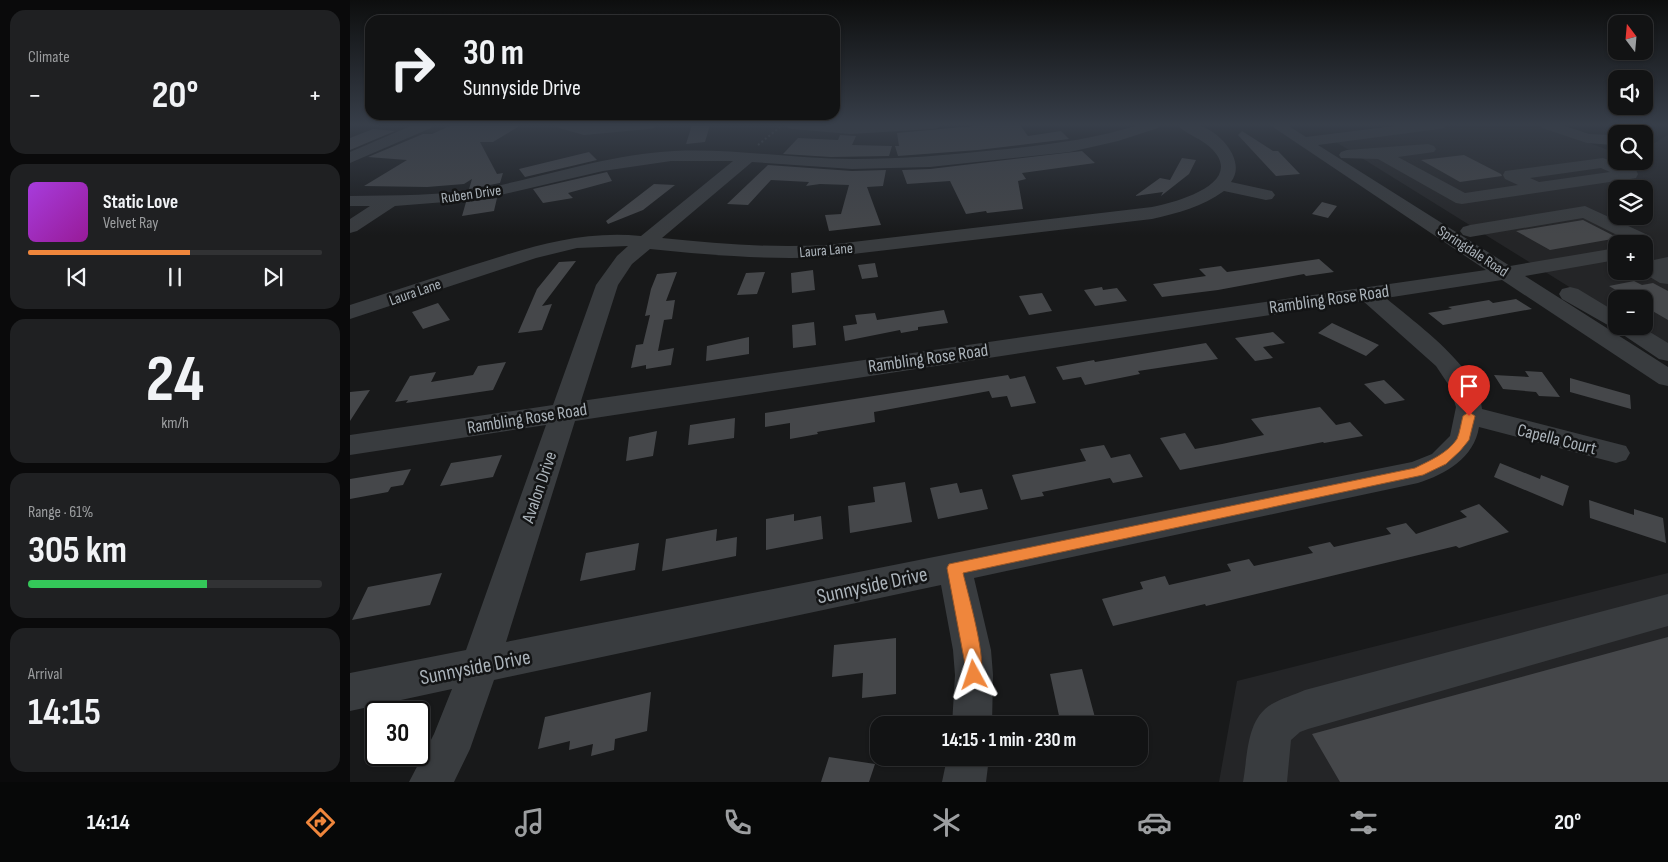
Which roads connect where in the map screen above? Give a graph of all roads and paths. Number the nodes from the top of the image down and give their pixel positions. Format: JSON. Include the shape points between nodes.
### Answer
{"nodes":[{"id":1,"x":628,"y":161,"type":"edge"},
{"id":2,"x":740,"y":161,"type":"edge"},
{"id":3,"x":833,"y":161,"type":"edge"},
{"id":4,"x":935,"y":161,"type":"edge"},
{"id":5,"x":1228,"y":161,"type":"edge"},
{"id":6,"x":1343,"y":161,"type":"edge"},
{"id":7,"x":1357,"y":161,"type":"edge"},
{"id":8,"x":1394,"y":161,"type":"edge"},
{"id":9,"x":1220,"y":185,"type":"junction"},
{"id":10,"x":1537,"y":188,"type":"junction"},
{"id":11,"x":1266,"y":195,"type":"dead end"},
{"id":12,"x":1462,"y":199,"type":"junction"},
{"id":13,"x":350,"y":201,"type":"edge"},
{"id":14,"x":390,"y":201,"type":"junction"},
{"id":15,"x":1437,"y":207,"type":"junction"},
{"id":16,"x":1411,"y":211,"type":"junction"},
{"id":17,"x":350,"y":227,"type":"edge"},
{"id":18,"x":1470,"y":231,"type":"junction"},
{"id":19,"x":1633,"y":235,"type":"edge"},
{"id":20,"x":644,"y":242,"type":"junction"},
{"id":21,"x":1608,"y":255,"type":"edge"},
{"id":22,"x":1668,"y":263,"type":"edge"},
{"id":23,"x":1518,"y":271,"type":"junction"},
{"id":24,"x":1668,"y":278,"type":"edge"},
{"id":25,"x":1367,"y":293,"type":"junction"},
{"id":26,"x":350,"y":312,"type":"edge"},
{"id":27,"x":1608,"y":318,"type":"edge"},
{"id":28,"x":1653,"y":330,"type":"edge"},
{"id":29,"x":1668,"y":330,"type":"edge"},
{"id":30,"x":1637,"y":335,"type":"edge"},
{"id":31,"x":1668,"y":354,"type":"edge"},
{"id":32,"x":1668,"y":378,"type":"edge"},
{"id":33,"x":564,"y":413,"type":"junction"},
{"id":34,"x":1469,"y":416,"type":"junction"},
{"id":35,"x":350,"y":444,"type":"edge"},
{"id":36,"x":1616,"y":453,"type":"dead end"},
{"id":37,"x":955,"y":568,"type":"junction"},
{"id":38,"x":1668,"y":610,"type":"edge"},
{"id":39,"x":480,"y":666,"type":"junction"},
{"id":40,"x":350,"y":692,"type":"edge"},
{"id":41,"x":972,"y":716,"type":"edge"},
{"id":42,"x":967,"y":766,"type":"edge"},
{"id":43,"x":431,"y":782,"type":"edge"},
{"id":44,"x":964,"y":782,"type":"edge"},
{"id":45,"x":1265,"y":782,"type":"edge"}],
"edges":[{"from":1,"to":14,"type":"street","name":"Ruben Drive","via":[[483,194]]},
{"from":2,"to":20,"type":"street","name":"Avalon Drive"},
{"from":3,"to":4,"type":"street","name":"Ruben Drive","via":[[852,164]]},
{"from":5,"to":9,"type":"street","via":[[1227,177]]},
{"from":6,"to":16,"type":"street","name":"Springdale Road"},
{"from":7,"to":15,"type":"street","name":"Springdale Road"},
{"from":8,"to":12,"type":"street"},
{"from":9,"to":11,"type":"street"},
{"from":9,"to":20,"type":"street","name":"Laura Lane","via":[[1194,201],[1152,212],[827,251],[761,253]]},
{"from":10,"to":10,"type":"street","via":[[1584,181],[1630,174],[1603,163],[1511,175]]},
{"from":10,"to":12,"type":"street"},
{"from":12,"to":15,"type":"street"},
{"from":13,"to":14,"type":"street","name":"Ruben Drive"},
{"from":14,"to":17,"type":"street"},
{"from":15,"to":16,"type":"street"},
{"from":15,"to":18,"type":"street","name":"Springdale Road"},
{"from":16,"to":23,"type":"street","name":"Springdale Road"},
{"from":18,"to":19,"type":"street","via":[[1585,212]]},
{"from":18,"to":23,"type":"street","name":"Springdale Road"},
{"from":20,"to":26,"type":"street","name":"Laura Lane","via":[[607,239],[556,246]]},
{"from":20,"to":33,"type":"street","name":"Avalon Drive","via":[[624,260],[607,285]]},
{"from":21,"to":23,"type":"street","name":"Rambling Rose Road"},
{"from":22,"to":24,"type":"street","via":[[1648,267]]},
{"from":23,"to":25,"type":"street","name":"Rambling Rose Road"},
{"from":23,"to":27,"type":"street","name":"Springdale Road"},
{"from":23,"to":32,"type":"street","name":"Springdale Road"},
{"from":25,"to":33,"type":"street","name":"Rambling Rose Road"},
{"from":25,"to":34,"type":"street","name":"Sunnyside Drive","via":[[1455,372],[1463,387]]},
{"from":28,"to":29,"type":"street"},
{"from":30,"to":31,"type":"street"},
{"from":33,"to":35,"type":"street","name":"Rambling Rose Road"},
{"from":33,"to":39,"type":"street","name":"Avalon Drive"},
{"from":34,"to":36,"type":"street","name":"Capella Court"},
{"from":34,"to":37,"type":"street","name":"Sunnyside Drive","via":[[1463,440],[1456,448],[1442,460],[1418,472]]},
{"from":37,"to":39,"type":"street","name":"Sunnyside Drive"},
{"from":37,"to":41,"type":"street","via":[[972,650]]},
{"from":38,"to":45,"type":"street","via":[[1305,710],[1286,718],[1272,730]]},
{"from":39,"to":40,"type":"street","name":"Sunnyside Drive"},
{"from":39,"to":43,"type":"street","name":"Avalon Drive","via":[[452,740]]},
{"from":42,"to":44,"type":"street"}]}
